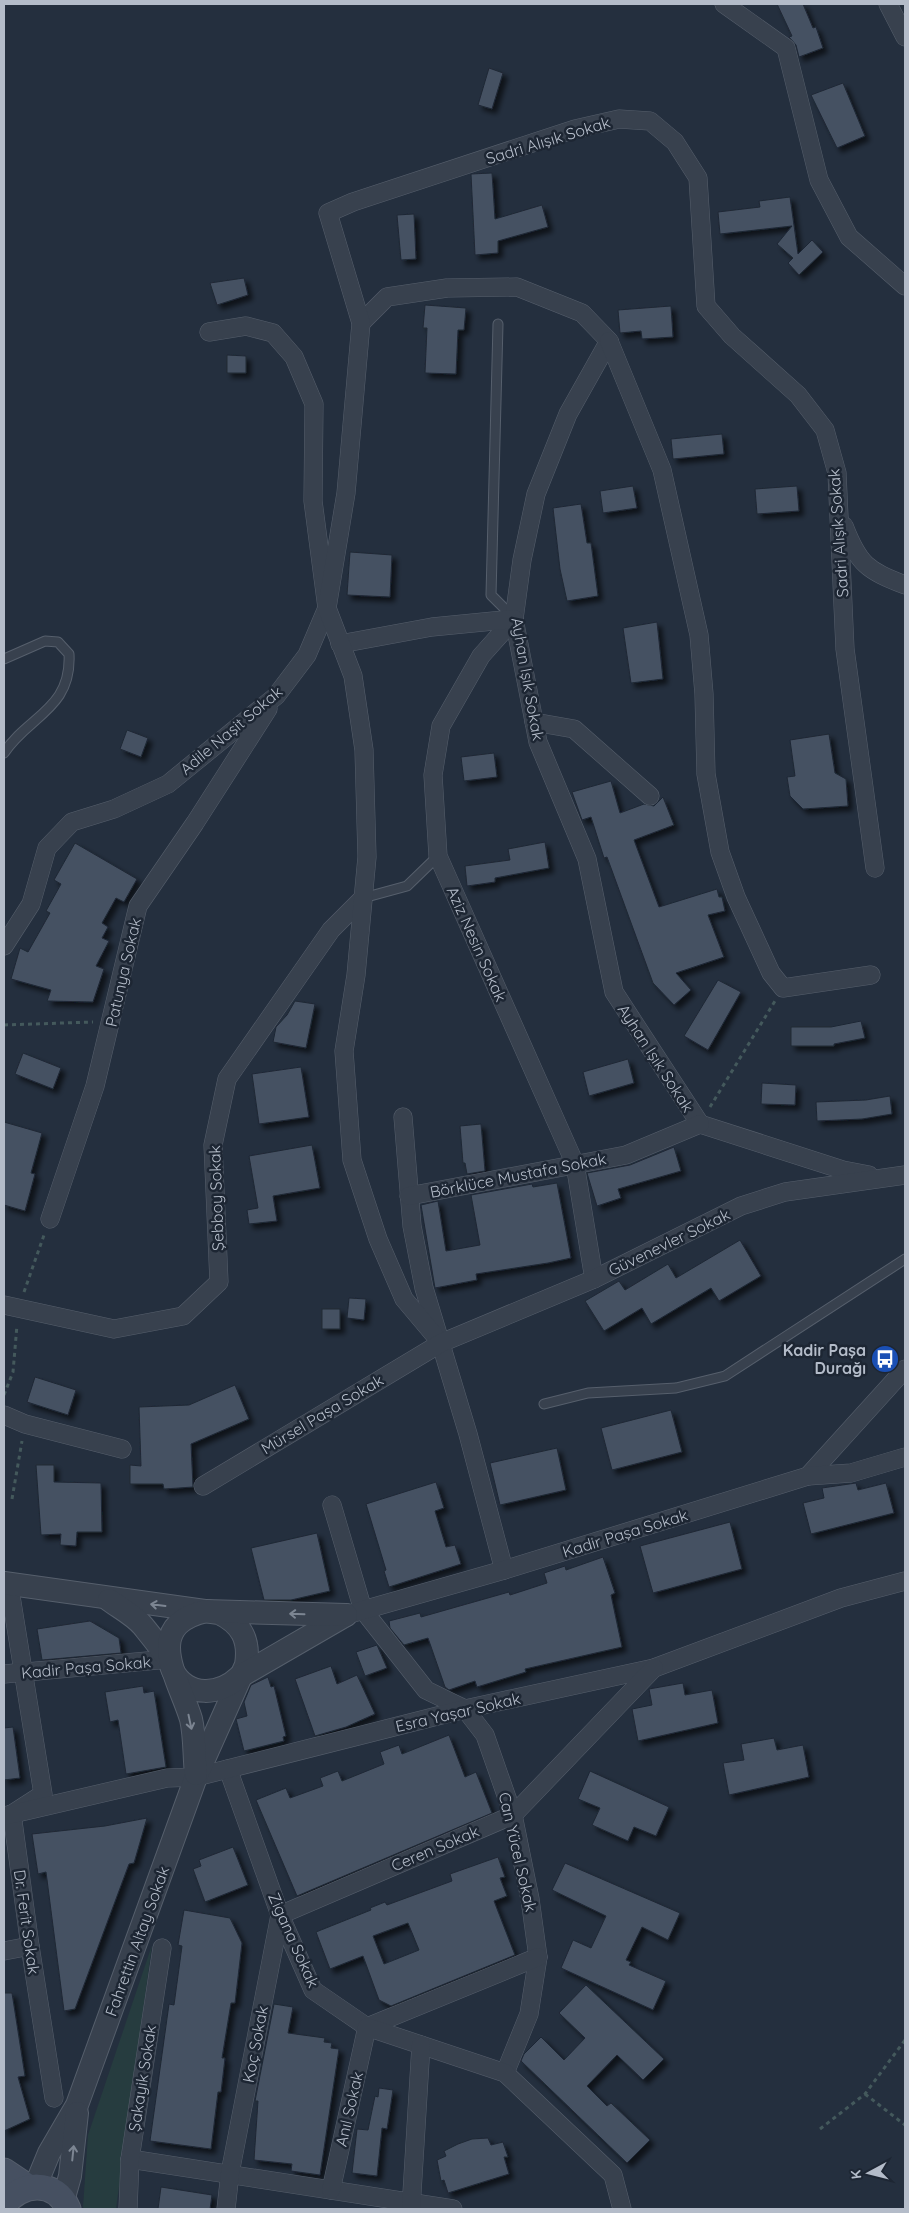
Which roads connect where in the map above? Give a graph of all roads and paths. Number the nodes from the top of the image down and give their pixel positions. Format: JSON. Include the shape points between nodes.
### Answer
{"nodes":[{"id":1,"x":724,"y":4,"type":"edge"},
{"id":2,"x":888,"y":4,"type":"edge"},
{"id":3,"x":905,"y":37,"type":"edge"},
{"id":4,"x":905,"y":286,"type":"edge"},
{"id":5,"x":361,"y":323,"type":"junction"},
{"id":6,"x":498,"y":324,"type":"dead end"},
{"id":7,"x":209,"y":332,"type":"dead end"},
{"id":8,"x":609,"y":342,"type":"junction"},
{"id":9,"x":838,"y":509,"type":"junction"},
{"id":10,"x":905,"y":585,"type":"edge"},
{"id":11,"x":327,"y":608,"type":"junction"},
{"id":12,"x":514,"y":618,"type":"junction"},
{"id":13,"x":340,"y":644,"type":"junction"},
{"id":14,"x":4,"y":659,"type":"edge"},
{"id":15,"x":276,"y":696,"type":"junction"},
{"id":16,"x":534,"y":722,"type":"junction"},
{"id":17,"x":4,"y":753,"type":"edge"},
{"id":18,"x":650,"y":796,"type":"dead end"},
{"id":19,"x":438,"y":856,"type":"junction"},
{"id":20,"x":876,"y":868,"type":"dead end"},
{"id":21,"x":363,"y":898,"type":"junction"},
{"id":22,"x":4,"y":945,"type":"edge"},
{"id":23,"x":871,"y":975,"type":"dead end"},
{"id":24,"x":783,"y":988,"type":"junction"},
{"id":25,"x":112,"y":1022,"type":"junction"},
{"id":26,"x":4,"y":1025,"type":"edge"},
{"id":27,"x":404,"y":1117,"type":"dead end"},
{"id":28,"x":700,"y":1124,"type":"junction"},
{"id":29,"x":575,"y":1164,"type":"junction"},
{"id":30,"x":905,"y":1175,"type":"edge"},
{"id":31,"x":886,"y":1179,"type":"junction"},
{"id":32,"x":409,"y":1196,"type":"junction"},
{"id":33,"x":50,"y":1219,"type":"dead end"},
{"id":34,"x":905,"y":1259,"type":"edge"},
{"id":35,"x":594,"y":1279,"type":"junction"},
{"id":36,"x":4,"y":1305,"type":"edge"},
{"id":37,"x":441,"y":1343,"type":"junction"},
{"id":38,"x":905,"y":1369,"type":"edge"},
{"id":39,"x":544,"y":1404,"type":"dead end"},
{"id":40,"x":4,"y":1415,"type":"edge"},
{"id":41,"x":26,"y":1424,"type":"junction"},
{"id":42,"x":122,"y":1449,"type":"dead end"},
{"id":43,"x":905,"y":1457,"type":"edge"},
{"id":44,"x":808,"y":1476,"type":"junction"},
{"id":45,"x":203,"y":1486,"type":"dead end"},
{"id":46,"x":12,"y":1500,"type":"dead end"},
{"id":47,"x":332,"y":1505,"type":"dead end"},
{"id":48,"x":504,"y":1570,"type":"junction"},
{"id":49,"x":905,"y":1581,"type":"edge"},
{"id":50,"x":6,"y":1584,"type":"edge"},
{"id":51,"x":106,"y":1598,"type":"junction"},
{"id":52,"x":206,"y":1611,"type":"junction"},
{"id":53,"x":354,"y":1613,"type":"junction"},
{"id":54,"x":169,"y":1659,"type":"junction"},
{"id":55,"x":654,"y":1668,"type":"junction"},
{"id":56,"x":24,"y":1673,"type":"junction"},
{"id":57,"x":4,"y":1674,"type":"edge"},
{"id":58,"x":240,"y":1677,"type":"junction"},
{"id":59,"x":465,"y":1708,"type":"junction"},
{"id":60,"x":228,"y":1769,"type":"junction"},
{"id":61,"x":196,"y":1777,"type":"junction"},
{"id":62,"x":8,"y":1815,"type":"edge"},
{"id":63,"x":513,"y":1815,"type":"junction"},
{"id":64,"x":280,"y":1915,"type":"junction"},
{"id":65,"x":30,"y":1946,"type":"junction"},
{"id":66,"x":162,"y":1948,"type":"dead end"},
{"id":67,"x":4,"y":1951,"type":"edge"},
{"id":68,"x":538,"y":1957,"type":"junction"},
{"id":69,"x":367,"y":2027,"type":"junction"},
{"id":70,"x":905,"y":2040,"type":"edge"},
{"id":71,"x":421,"y":2045,"type":"junction"},
{"id":72,"x":505,"y":2073,"type":"junction"},
{"id":73,"x":865,"y":2094,"type":"junction"},
{"id":74,"x":54,"y":2098,"type":"dead end"},
{"id":75,"x":78,"y":2105,"type":"junction"},
{"id":76,"x":905,"y":2126,"type":"edge"},
{"id":77,"x":820,"y":2129,"type":"dead end"},
{"id":78,"x":130,"y":2159,"type":"junction"},
{"id":79,"x":4,"y":2171,"type":"edge"},
{"id":80,"x":230,"y":2173,"type":"junction"},
{"id":81,"x":32,"y":2187,"type":"junction"},
{"id":82,"x":331,"y":2190,"type":"junction"},
{"id":83,"x":4,"y":2205,"type":"edge"},
{"id":84,"x":410,"y":2206,"type":"edge"},
{"id":85,"x":67,"y":2207,"type":"edge"},
{"id":86,"x":128,"y":2209,"type":"edge"},
{"id":87,"x":226,"y":2209,"type":"edge"},
{"id":88,"x":453,"y":2209,"type":"edge"},
{"id":89,"x":622,"y":2209,"type":"edge"}],
"edges":[{"from":1,"to":4,"type":"street","via":[[786,48],[819,180],[849,237]]},
{"from":2,"to":3,"type":"street"},
{"from":5,"to":8,"type":"street","via":[[388,297],[447,288],[517,287],[582,313]]},
{"from":5,"to":9,"type":"street","name":"Sadri Alışık Sokak","via":[[328,214],[353,202],[575,129],[619,119],[650,121],[675,142],[698,178],[706,306],[732,336],[798,395],[825,430],[837,473]]},
{"from":5,"to":11,"type":"street","via":[[346,493]]},
{"from":6,"to":12,"type":"lane","via":[[491,595]]},
{"from":7,"to":11,"type":"street","name":"Adile Naşit Sokak","via":[[246,326],[273,333],[294,357],[314,404],[313,501]]},
{"from":8,"to":12,"type":"street","name":"Ayhan Işık Sokak","via":[[568,414],[536,494]]},
{"from":8,"to":24,"type":"street","via":[[662,470],[700,635],[706,774],[720,852],[736,897],[772,973]]},
{"from":9,"to":10,"type":"street","via":[[855,554],[874,573]]},
{"from":9,"to":20,"type":"street","name":"Sadri Alışık Sokak","via":[[845,649]]},
{"from":11,"to":13,"type":"street"},
{"from":11,"to":15,"type":"street","name":"Adile Naşit Sokak","via":[[308,655]]},
{"from":12,"to":13,"type":"street","via":[[432,627]]},
{"from":12,"to":16,"type":"street","name":"Ayhan Işık Sokak"},
{"from":12,"to":19,"type":"street","name":"Aziz Nesin Sokak","via":[[481,656],[441,726],[433,774]]},
{"from":13,"to":21,"type":"street","via":[[353,676],[364,750],[367,857]]},
{"from":14,"to":17,"type":"lane","via":[[45,641],[58,642],[69,654],[70,672],[55,703]]},
{"from":15,"to":22,"type":"street","name":"Adile Naşit Sokak","via":[[168,784],[114,809],[72,822],[47,848],[32,904]]},
{"from":15,"to":25,"type":"street","name":"Patunya Sokak","via":[[195,824],[138,906]]},
{"from":16,"to":18,"type":"street","via":[[574,729]]},
{"from":16,"to":28,"type":"street","name":"Ayhan Işık Sokak","via":[[538,742],[587,858],[614,992]]},
{"from":19,"to":21,"type":"lane","via":[[407,886]]},
{"from":19,"to":29,"type":"street","name":"Aziz Nesin Sokak"},
{"from":21,"to":36,"type":"street","name":"Şebboy Sokak","via":[[331,930],[227,1079],[212,1145],[219,1282],[183,1316],[114,1329]]},
{"from":21,"to":37,"type":"street","via":[[356,975],[344,1051],[352,1160],[378,1239],[404,1299]]},
{"from":23,"to":24,"type":"street"},
{"from":24,"to":28,"type":"path"},
{"from":25,"to":26,"type":"path"},
{"from":25,"to":33,"type":"street","name":"Patunya Sokak","via":[[95,1086]]},
{"from":27,"to":32,"type":"street","name":"Börklüce Mustafa Sokak"},
{"from":28,"to":29,"type":"street","name":"Börklüce Mustafa Sokak","via":[[626,1156]]},
{"from":28,"to":31,"type":"street","via":[[843,1170]]},
{"from":29,"to":32,"type":"street","name":"Börklüce Mustafa Sokak"},
{"from":29,"to":35,"type":"street","name":"Aziz Nesin Sokak"},
{"from":30,"to":31,"type":"street","name":"Güvenevler Sokak"},
{"from":31,"to":35,"type":"street","name":"Güvenevler Sokak","via":[[785,1192],[741,1206]]},
{"from":32,"to":37,"type":"street","via":[[424,1288]]},
{"from":34,"to":39,"type":"lane","via":[[726,1376],[676,1388],[588,1393]]},
{"from":35,"to":37,"type":"street","name":"Güvenevler Sokak"},
{"from":37,"to":45,"type":"street","name":"Mürsel Paşa Sokak"},
{"from":37,"to":48,"type":"street"},
{"from":38,"to":44,"type":"street"},
{"from":40,"to":41,"type":"street"},
{"from":41,"to":42,"type":"street"},
{"from":41,"to":46,"type":"path"},
{"from":43,"to":44,"type":"street","name":"Kadir Paşa Sokak","via":[[851,1473]]},
{"from":44,"to":48,"type":"street","name":"Kadir Paşa Sokak"},
{"from":47,"to":53,"type":"street","name":"Can Yücel Sokak"},
{"from":48,"to":53,"type":"street","name":"Kadir Paşa Sokak"},
{"from":49,"to":55,"type":"street","name":"Esra Yaşar Sokak","via":[[841,1598]]},
{"from":50,"to":51,"type":"street"},
{"from":50,"to":56,"type":"street"},
{"from":52,"to":51,"type":"street","one_way":true},
{"from":51,"to":54,"type":"street","via":[[142,1624]]},
{"from":53,"to":52,"type":"street","name":"Kadir Paşa Sokak","one_way":true},
{"from":52,"to":54,"type":"street","via":[[193,1614],[173,1632],[168,1645]]},
{"from":52,"to":58,"type":"street","name":"Fahrettin Altay Sokak","via":[[231,1618],[240,1627],[248,1652]]},
{"from":53,"to":58,"type":"street","name":"Kadir Paşa Sokak"},
{"from":53,"to":59,"type":"street","name":"Can Yücel Sokak","via":[[426,1690]]},
{"from":54,"to":56,"type":"street","name":"Kadir Paşa Sokak"},
{"from":54,"to":58,"type":"street","name":"Kadir Paşa Sokak","via":[[182,1682],[199,1690],[218,1690]]},
{"from":54,"to":61,"type":"street","one_way":true,"via":[[191,1721]]},
{"from":55,"to":59,"type":"street","name":"Esra Yaşar Sokak"},
{"from":55,"to":63,"type":"street","name":"Ceren Sokak"},
{"from":56,"to":57,"type":"street","name":"Kadir Paşa Sokak"},
{"from":56,"to":62,"type":"street","via":[[43,1794]]},
{"from":58,"to":61,"type":"street","name":"Fahrettin Altay Sokak"},
{"from":59,"to":60,"type":"street","name":"Esra Yaşar Sokak"},
{"from":59,"to":63,"type":"street","name":"Can Yücel Sokak","via":[[485,1734]]},
{"from":60,"to":61,"type":"street","name":"Esra Yaşar Sokak"},
{"from":60,"to":64,"type":"street","name":"Zigana Sokak"},
{"from":61,"to":62,"type":"street","name":"Esra Yaşar Sokak","via":[[167,1778]]},
{"from":61,"to":75,"type":"street","name":"Fahrettin Altay Sokak"},
{"from":62,"to":65,"type":"street","name":"Dr. Ferit Sokak"},
{"from":63,"to":64,"type":"street","name":"Ceren Sokak"},
{"from":63,"to":68,"type":"street","name":"Can Yücel Sokak"},
{"from":64,"to":69,"type":"street","name":"Zigana Sokak","via":[[314,1990]]},
{"from":64,"to":80,"type":"street","name":"Koç Sokak"},
{"from":65,"to":67,"type":"street"},
{"from":65,"to":74,"type":"street","name":"Dr. Ferit Sokak"},
{"from":66,"to":78,"type":"street","name":"Şakayik Sokak"},
{"from":68,"to":69,"type":"street"},
{"from":68,"to":72,"type":"street","name":"Can Yücel Sokak","via":[[529,2014]]},
{"from":69,"to":71,"type":"street","name":"Zigana Sokak"},
{"from":69,"to":82,"type":"street","name":"Anıl Sokak"},
{"from":70,"to":73,"type":"path"},
{"from":71,"to":72,"type":"street","name":"Zigana Sokak"},
{"from":71,"to":84,"type":"street"},
{"from":72,"to":89,"type":"street","via":[[613,2175]]},
{"from":73,"to":76,"type":"path"},
{"from":73,"to":77,"type":"path"},
{"from":75,"to":81,"type":"street"},
{"from":85,"to":75,"type":"street","one_way":true},
{"from":78,"to":80,"type":"street"},
{"from":78,"to":86,"type":"street","name":"Şakayik Sokak"},
{"from":79,"to":81,"type":"main road"},
{"from":80,"to":82,"type":"street"},
{"from":80,"to":87,"type":"street","name":"Koç Sokak"},
{"from":81,"to":83,"type":"main road","via":[[10,2197]]},
{"from":81,"to":85,"type":"main road","via":[[51,2190]]},
{"from":82,"to":84,"type":"street"},
{"from":84,"to":88,"type":"street"}]}
